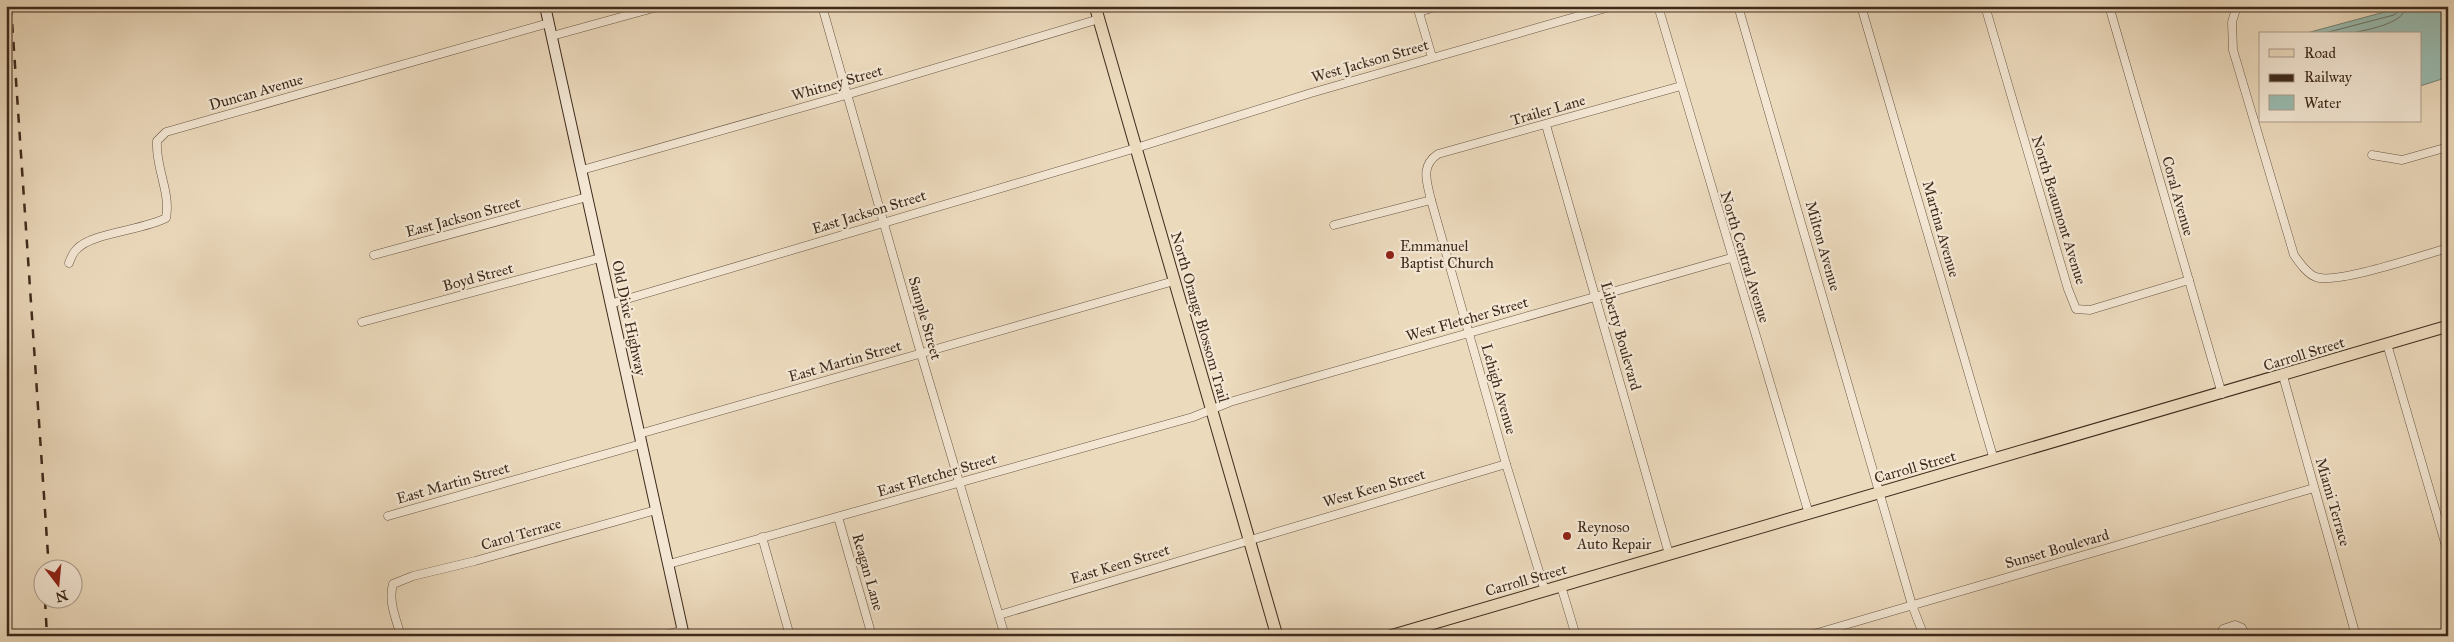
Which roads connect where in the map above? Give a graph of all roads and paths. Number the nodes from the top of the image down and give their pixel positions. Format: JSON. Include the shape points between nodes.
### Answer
{"nodes":[{"id":1,"x":545,"y":6,"type":"edge"},
{"id":2,"x":661,"y":6,"type":"edge"},
{"id":3,"x":822,"y":6,"type":"edge"},
{"id":4,"x":1095,"y":6,"type":"edge"},
{"id":5,"x":1438,"y":6,"type":"edge"},
{"id":6,"x":1613,"y":6,"type":"edge"},
{"id":7,"x":1658,"y":6,"type":"edge"},
{"id":8,"x":1738,"y":6,"type":"edge"},
{"id":9,"x":1861,"y":6,"type":"edge"},
{"id":10,"x":1984,"y":6,"type":"edge"},
{"id":11,"x":2109,"y":6,"type":"edge"},
{"id":12,"x":2237,"y":6,"type":"edge"},
{"id":13,"x":1418,"y":9,"type":"edge"},
{"id":14,"x":1099,"y":18,"type":"junction"},
{"id":15,"x":549,"y":23,"type":"junction"},
{"id":16,"x":552,"y":36,"type":"junction"},
{"id":17,"x":1432,"y":57,"type":"junction"},
{"id":18,"x":1681,"y":86,"type":"junction"},
{"id":19,"x":846,"y":95,"type":"junction"},
{"id":20,"x":1546,"y":125,"type":"junction"},
{"id":21,"x":2448,"y":147,"type":"edge"},
{"id":22,"x":1136,"y":148,"type":"junction"},
{"id":23,"x":2372,"y":155,"type":"dead end"},
{"id":24,"x":1427,"y":166,"type":"joint"},
{"id":25,"x":582,"y":170,"type":"junction"},
{"id":26,"x":587,"y":197,"type":"junction"},
{"id":27,"x":1431,"y":200,"type":"junction"},
{"id":28,"x":884,"y":222,"type":"junction"},
{"id":29,"x":1334,"y":225,"type":"dead end"},
{"id":30,"x":2448,"y":248,"type":"edge"},
{"id":31,"x":374,"y":255,"type":"dead end"},
{"id":32,"x":600,"y":258,"type":"junction"},
{"id":33,"x":1731,"y":258,"type":"junction"},
{"id":34,"x":69,"y":263,"type":"dead end"},
{"id":35,"x":2189,"y":280,"type":"junction"},
{"id":36,"x":1174,"y":281,"type":"junction"},
{"id":37,"x":1595,"y":296,"type":"junction"},
{"id":38,"x":610,"y":304,"type":"junction"},
{"id":39,"x":362,"y":322,"type":"dead end"},
{"id":40,"x":2448,"y":326,"type":"edge"},
{"id":41,"x":1468,"y":333,"type":"junction"},
{"id":42,"x":2387,"y":344,"type":"junction"},
{"id":43,"x":921,"y":354,"type":"junction"},
{"id":44,"x":2283,"y":376,"type":"junction"},
{"id":45,"x":2222,"y":394,"type":"junction"},
{"id":46,"x":1211,"y":409,"type":"junction"},
{"id":47,"x":640,"y":439,"type":"junction"},
{"id":48,"x":1994,"y":460,"type":"junction"},
{"id":49,"x":1506,"y":464,"type":"junction"},
{"id":50,"x":960,"y":483,"type":"junction"},
{"id":51,"x":2314,"y":488,"type":"junction"},
{"id":52,"x":1881,"y":493,"type":"junction"},
{"id":53,"x":656,"y":510,"type":"junction"},
{"id":54,"x":1809,"y":514,"type":"junction"},
{"id":55,"x":388,"y":516,"type":"dead end"},
{"id":56,"x":838,"y":517,"type":"junction"},
{"id":57,"x":762,"y":537,"type":"junction"},
{"id":58,"x":1249,"y":540,"type":"junction"},
{"id":59,"x":2448,"y":553,"type":"edge"},
{"id":60,"x":1669,"y":554,"type":"junction"},
{"id":61,"x":669,"y":564,"type":"junction"},
{"id":62,"x":1561,"y":586,"type":"junction"},
{"id":63,"x":1544,"y":591,"type":"junction"},
{"id":64,"x":1912,"y":605,"type":"junction"},
{"id":65,"x":999,"y":615,"type":"junction"},
{"id":66,"x":684,"y":633,"type":"edge"},
{"id":67,"x":400,"y":636,"type":"edge"},
{"id":68,"x":661,"y":636,"type":"edge"},
{"id":69,"x":790,"y":636,"type":"edge"},
{"id":70,"x":872,"y":636,"type":"edge"},
{"id":71,"x":1006,"y":636,"type":"edge"},
{"id":72,"x":1277,"y":636,"type":"edge"},
{"id":73,"x":1390,"y":636,"type":"edge"},
{"id":74,"x":1576,"y":636,"type":"edge"},
{"id":75,"x":1807,"y":636,"type":"edge"},
{"id":76,"x":1924,"y":636,"type":"edge"},
{"id":77,"x":2220,"y":636,"type":"edge"},
{"id":78,"x":2246,"y":636,"type":"edge"},
{"id":79,"x":2356,"y":636,"type":"edge"}],
"edges":[{"from":1,"to":15,"type":"street","name":"Old Dixie Highway"},
{"from":2,"to":16,"type":"street"},
{"from":3,"to":19,"type":"street","name":"Sample Street"},
{"from":4,"to":14,"type":"main road","name":"North Orange Blossom Trail"},
{"from":5,"to":13,"type":"street"},
{"from":6,"to":17,"type":"street","name":"West Jackson Street"},
{"from":7,"to":18,"type":"street","name":"North Central Avenue"},
{"from":8,"to":52,"type":"street","name":"Milton Avenue"},
{"from":9,"to":48,"type":"street","name":"Martina Avenue"},
{"from":10,"to":35,"type":"street","name":"North Beaumont Avenue","via":[[2076,308],[2090,310]]},
{"from":11,"to":35,"type":"street","name":"Coral Avenue"},
{"from":12,"to":30,"type":"street","via":[[2232,22],[2236,60],[2294,255],[2302,266],[2316,277],[2346,277]]},
{"from":13,"to":17,"type":"street"},
{"from":14,"to":19,"type":"street","name":"Whitney Street"},
{"from":14,"to":22,"type":"main road","name":"North Orange Blossom Trail"},
{"from":15,"to":16,"type":"street","name":"Old Dixie Highway"},
{"from":15,"to":34,"type":"street","name":"Duncan Avenue","via":[[166,132],[157,141],[156,154],[169,205],[166,218],[154,224],[101,236],[77,248]]},
{"from":16,"to":25,"type":"street","name":"Old Dixie Highway"},
{"from":17,"to":22,"type":"street","name":"West Jackson Street"},
{"from":18,"to":20,"type":"street","name":"Trailer Lane"},
{"from":18,"to":33,"type":"street","name":"North Central Avenue"},
{"from":19,"to":25,"type":"street","name":"Whitney Street"},
{"from":19,"to":28,"type":"street","name":"Sample Street"},
{"from":20,"to":24,"type":"street","name":"Trailer Lane","via":[[1438,154]]},
{"from":20,"to":37,"type":"street","name":"Liberty Boulevard"},
{"from":21,"to":23,"type":"street","via":[[2402,160]]},
{"from":22,"to":28,"type":"street","name":"East Jackson Street"},
{"from":22,"to":36,"type":"main road","name":"North Orange Blossom Trail"},
{"from":24,"to":27,"type":"street","name":"Lehigh Avenue","via":[[1425,175]]},
{"from":25,"to":26,"type":"street","name":"Old Dixie Highway"},
{"from":26,"to":31,"type":"street","name":"East Jackson Street"},
{"from":26,"to":32,"type":"street","name":"Old Dixie Highway"},
{"from":27,"to":29,"type":"street"},
{"from":27,"to":41,"type":"street","name":"Lehigh Avenue"},
{"from":28,"to":38,"type":"street","name":"East Jackson Street"},
{"from":28,"to":43,"type":"street","name":"Sample Street"},
{"from":32,"to":38,"type":"street","name":"Old Dixie Highway"},
{"from":32,"to":39,"type":"street","name":"Boyd Street"},
{"from":33,"to":37,"type":"street","name":"West Fletcher Street"},
{"from":33,"to":54,"type":"street","name":"North Central Avenue"},
{"from":35,"to":45,"type":"street","name":"Coral Avenue"},
{"from":36,"to":43,"type":"street","name":"East Martin Street"},
{"from":36,"to":46,"type":"main road","name":"North Orange Blossom Trail"},
{"from":37,"to":41,"type":"street","name":"West Fletcher Street"},
{"from":37,"to":60,"type":"street","name":"Liberty Boulevard"},
{"from":38,"to":47,"type":"street","name":"Old Dixie Highway"},
{"from":40,"to":42,"type":"main road","name":"Carroll Street"},
{"from":41,"to":46,"type":"street","name":"West Fletcher Street"},
{"from":41,"to":49,"type":"street","name":"Lehigh Avenue"},
{"from":42,"to":44,"type":"main road","name":"Carroll Street"},
{"from":42,"to":59,"type":"street"},
{"from":43,"to":47,"type":"street","name":"East Martin Street"},
{"from":43,"to":50,"type":"street","name":"Sample Street"},
{"from":44,"to":45,"type":"main road","name":"Carroll Street"},
{"from":44,"to":51,"type":"street","name":"Miami Terrace"},
{"from":45,"to":48,"type":"main road","name":"Carroll Street"},
{"from":46,"to":50,"type":"street","name":"East Fletcher Street","via":[[1193,417]]},
{"from":46,"to":58,"type":"main road","name":"North Orange Blossom Trail"},
{"from":47,"to":53,"type":"street","name":"Old Dixie Highway"},
{"from":47,"to":55,"type":"street","name":"East Martin Street"},
{"from":48,"to":52,"type":"main road","name":"Carroll Street"},
{"from":49,"to":58,"type":"street","name":"West Keen Street"},
{"from":49,"to":63,"type":"street","name":"Lehigh Avenue"},
{"from":50,"to":56,"type":"street","name":"East Fletcher Street"},
{"from":50,"to":65,"type":"street","name":"Sample Street"},
{"from":51,"to":64,"type":"street","name":"Sunset Boulevard"},
{"from":51,"to":79,"type":"street","name":"Miami Terrace"},
{"from":52,"to":54,"type":"main road","name":"Carroll Street"},
{"from":52,"to":64,"type":"street","name":"Milton Avenue"},
{"from":53,"to":61,"type":"street","name":"Old Dixie Highway"},
{"from":53,"to":67,"type":"street","name":"Carol Terrace","via":[[393,584],[390,593]]},
{"from":54,"to":60,"type":"main road","name":"Carroll Street"},
{"from":56,"to":57,"type":"street","name":"East Fletcher Street"},
{"from":56,"to":70,"type":"street","name":"Reagan Lane"},
{"from":57,"to":61,"type":"street","name":"East Fletcher Street"},
{"from":57,"to":69,"type":"street"},
{"from":58,"to":65,"type":"street","name":"East Keen Street"},
{"from":58,"to":72,"type":"main road","name":"North Orange Blossom Trail"},
{"from":60,"to":62,"type":"main road","name":"Carroll Street"},
{"from":61,"to":66,"type":"street","name":"Old Dixie Highway"},
{"from":62,"to":63,"type":"main road","name":"Carroll Street"},
{"from":62,"to":74,"type":"street"},
{"from":63,"to":73,"type":"main road","name":"Carroll Street"},
{"from":64,"to":75,"type":"street","name":"Sunset Boulevard"},
{"from":64,"to":76,"type":"street","name":"Milton Avenue"},
{"from":65,"to":71,"type":"street","name":"Sample Street"},
{"from":66,"to":68,"type":"street"},
{"from":77,"to":78,"type":"street","via":[[2223,629],[2235,625],[2242,628]]}]}
